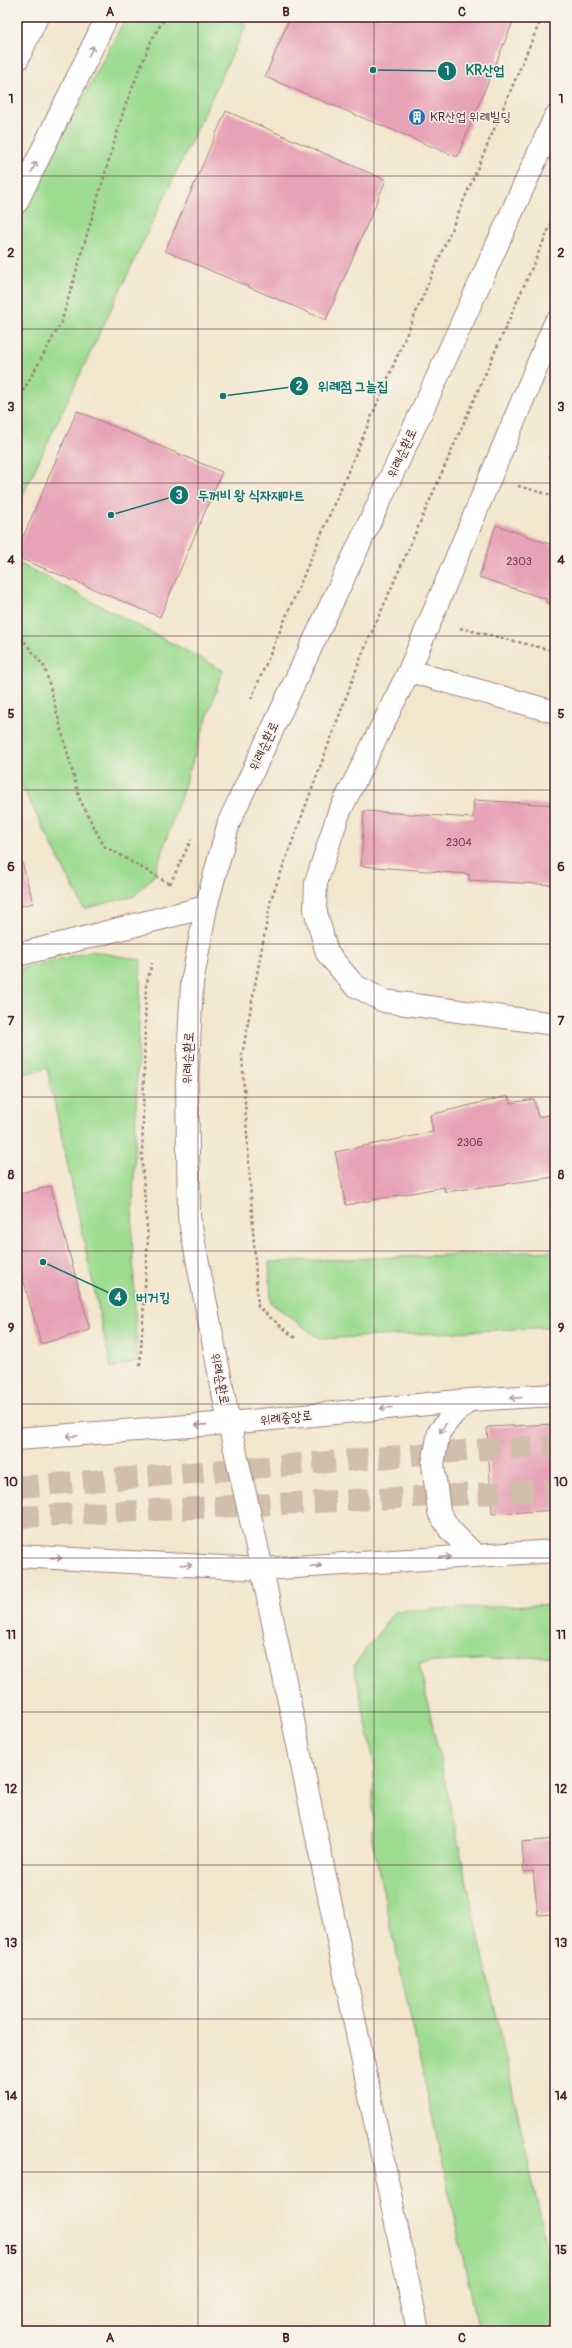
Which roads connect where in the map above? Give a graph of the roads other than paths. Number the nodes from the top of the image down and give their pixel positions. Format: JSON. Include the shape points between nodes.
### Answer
{"nodes":[{"id":1,"x":37,"y":17,"type":"edge"},
{"id":2,"x":107,"y":17,"type":"edge"},
{"id":3,"x":17,"y":60,"type":"edge"},
{"id":4,"x":555,"y":117,"type":"edge"},
{"id":5,"x":17,"y":202,"type":"edge"},
{"id":6,"x":555,"y":323,"type":"edge"},
{"id":7,"x":409,"y":671,"type":"junction"},
{"id":8,"x":555,"y":712,"type":"edge"},
{"id":9,"x":206,"y":907,"type":"junction"},
{"id":10,"x":17,"y":955,"type":"edge"},
{"id":11,"x":555,"y":1024,"type":"edge"},
{"id":12,"x":555,"y":1395,"type":"edge"},
{"id":13,"x":470,"y":1400,"type":"junction"},
{"id":14,"x":229,"y":1423,"type":"junction"},
{"id":15,"x":17,"y":1439,"type":"edge"},
{"id":16,"x":555,"y":1551,"type":"edge"},
{"id":17,"x":475,"y":1555,"type":"junction"},
{"id":18,"x":17,"y":1556,"type":"edge"},
{"id":19,"x":262,"y":1569,"type":"junction"},
{"id":20,"x":418,"y":2331,"type":"edge"}],
"edges":[{"from":1,"to":3,"type":"main road"},
{"from":5,"to":2,"type":"main road","one_way":true},
{"from":4,"to":9,"type":"main road","name":"위례순환로","via":[[422,410],[229,822]]},
{"from":6,"to":7,"type":"main road"},
{"from":7,"to":8,"type":"main road"},
{"from":7,"to":11,"type":"main road","via":[[338,815],[316,883],[316,909],[327,953],[354,985],[384,1001]]},
{"from":9,"to":10,"type":"main road"},
{"from":9,"to":14,"type":"main road","name":"위례순환로","via":[[192,983],[187,1084],[189,1217]]},
{"from":12,"to":13,"type":"main road","name":"위례중앙로","one_way":true},
{"from":13,"to":14,"type":"main road","name":"위례중앙로","one_way":true},
{"from":13,"to":17,"type":"main road","one_way":true,"via":[[454,1413],[439,1432],[433,1464],[439,1512],[450,1530]]},
{"from":14,"to":15,"type":"main road","name":"위례중앙로","one_way":true},
{"from":14,"to":19,"type":"main road","name":"위례순환로"},
{"from":16,"to":17,"type":"main road"},
{"from":19,"to":17,"type":"main road","one_way":true},
{"from":18,"to":19,"type":"main road","one_way":true},
{"from":19,"to":20,"type":"main road","name":"위례순환로"}]}
